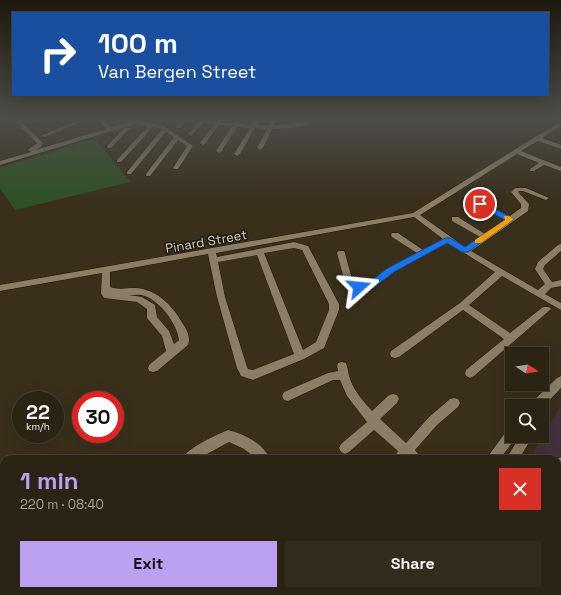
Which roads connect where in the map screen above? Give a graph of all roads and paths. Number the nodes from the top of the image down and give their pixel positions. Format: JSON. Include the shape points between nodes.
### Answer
{"nodes":[{"id":1,"x":39,"y":146,"type":"edge"},
{"id":2,"x":55,"y":146,"type":"edge"},
{"id":3,"x":132,"y":146,"type":"edge"},
{"id":4,"x":151,"y":146,"type":"edge"},
{"id":5,"x":170,"y":146,"type":"edge"},
{"id":6,"x":187,"y":146,"type":"edge"},
{"id":7,"x":223,"y":146,"type":"edge"},
{"id":8,"x":241,"y":146,"type":"edge"},
{"id":9,"x":526,"y":146,"type":"edge"},
{"id":10,"x":219,"y":151,"type":"dead end"},
{"id":11,"x":517,"y":152,"type":"junction"},
{"id":12,"x":236,"y":154,"type":"dead end"},
{"id":13,"x":0,"y":159,"type":"edge"},
{"id":14,"x":119,"y":161,"type":"dead end"},
{"id":15,"x":544,"y":162,"type":"junction"},
{"id":16,"x":0,"y":163,"type":"edge"},
{"id":17,"x":176,"y":168,"type":"dead end"},
{"id":18,"x":561,"y":169,"type":"edge"},
{"id":19,"x":532,"y":170,"type":"dead end"},
{"id":20,"x":129,"y":173,"type":"dead end"},
{"id":21,"x":148,"y":175,"type":"dead end"},
{"id":22,"x":546,"y":198,"type":"dead end"},
{"id":23,"x":480,"y":204,"type":"dead end"},
{"id":24,"x":415,"y":215,"type":"junction"},
{"id":25,"x":455,"y":219,"type":"dead end"},
{"id":26,"x":510,"y":219,"type":"junction"},
{"id":27,"x":395,"y":235,"type":"dead end"},
{"id":28,"x":485,"y":236,"type":"junction"},
{"id":29,"x":448,"y":240,"type":"junction"},
{"id":30,"x":561,"y":246,"type":"edge"},
{"id":31,"x":465,"y":251,"type":"junction"},
{"id":32,"x":260,"y":252,"type":"junction"},
{"id":33,"x":341,"y":253,"type":"dead end"},
{"id":34,"x":423,"y":253,"type":"junction"},
{"id":35,"x":213,"y":256,"type":"junction"},
{"id":36,"x":106,"y":270,"type":"junction"},
{"id":37,"x":501,"y":272,"type":"junction"},
{"id":38,"x":561,"y":283,"type":"edge"},
{"id":39,"x":550,"y":285,"type":"junction"},
{"id":40,"x":0,"y":288,"type":"edge"},
{"id":41,"x":539,"y":294,"type":"junction"},
{"id":42,"x":463,"y":305,"type":"junction"},
{"id":43,"x":157,"y":306,"type":"junction"},
{"id":44,"x":561,"y":307,"type":"edge"},
{"id":45,"x":546,"y":309,"type":"dead end"},
{"id":46,"x":511,"y":339,"type":"junction"},
{"id":47,"x":172,"y":353,"type":"junction"},
{"id":48,"x":395,"y":354,"type":"dead end"},
{"id":49,"x":300,"y":356,"type":"junction"},
{"id":50,"x":153,"y":368,"type":"dead end"},
{"id":51,"x":470,"y":373,"type":"dead end"},
{"id":52,"x":561,"y":381,"type":"edge"},
{"id":53,"x":288,"y":396,"type":"dead end"},
{"id":54,"x":393,"y":399,"type":"dead end"},
{"id":55,"x":547,"y":399,"type":"edge"},
{"id":56,"x":454,"y":403,"type":"dead end"},
{"id":57,"x":374,"y":420,"type":"junction"},
{"id":58,"x":505,"y":442,"type":"edge"},
{"id":59,"x":522,"y":443,"type":"edge"},
{"id":60,"x":345,"y":448,"type":"dead end"},
{"id":61,"x":193,"y":455,"type":"edge"},
{"id":62,"x":261,"y":455,"type":"edge"},
{"id":63,"x":402,"y":455,"type":"edge"},
{"id":64,"x":495,"y":455,"type":"edge"},
{"id":65,"x":515,"y":455,"type":"edge"}],
"edges":[{"from":1,"to":13,"type":"street"},
{"from":2,"to":16,"type":"street"},
{"from":3,"to":14,"type":"street"},
{"from":4,"to":20,"type":"street"},
{"from":5,"to":21,"type":"street"},
{"from":6,"to":17,"type":"street","via":[[190,148]]},
{"from":7,"to":10,"type":"street"},
{"from":8,"to":12,"type":"street"},
{"from":9,"to":11,"type":"street"},
{"from":11,"to":15,"type":"street"},
{"from":11,"to":24,"type":"street"},
{"from":15,"to":18,"type":"street"},
{"from":15,"to":19,"type":"street"},
{"from":22,"to":26,"type":"street","via":[[524,189],[517,189],[514,192],[525,204],[525,209]]},
{"from":23,"to":26,"type":"street"},
{"from":24,"to":29,"type":"street"},
{"from":24,"to":35,"type":"street","name":"Pinard Street"},
{"from":25,"to":28,"type":"street"},
{"from":26,"to":28,"type":"street"},
{"from":27,"to":34,"type":"street"},
{"from":28,"to":31,"type":"street"},
{"from":29,"to":31,"type":"street"},
{"from":29,"to":34,"type":"street"},
{"from":30,"to":39,"type":"street","via":[[541,264],[539,270]]},
{"from":31,"to":37,"type":"street"},
{"from":32,"to":35,"type":"street"},
{"from":32,"to":49,"type":"street"},
{"from":32,"to":49,"type":"street","via":[[294,245],[305,248],[334,304],[320,345]]},
{"from":33,"to":34,"type":"street","via":[[348,281],[355,286],[365,287]]},
{"from":35,"to":36,"type":"street","name":"Pinard Street"},
{"from":35,"to":49,"type":"street","via":[[221,297],[243,370],[254,375]]},
{"from":36,"to":40,"type":"street","name":"Pinard Street"},
{"from":36,"to":43,"type":"street","via":[[108,297],[138,299]]},
{"from":37,"to":41,"type":"street"},
{"from":37,"to":42,"type":"street"},
{"from":38,"to":39,"type":"street"},
{"from":39,"to":41,"type":"street"},
{"from":41,"to":44,"type":"street"},
{"from":42,"to":46,"type":"street"},
{"from":42,"to":48,"type":"street"},
{"from":43,"to":47,"type":"street","via":[[152,318],[166,334]]},
{"from":43,"to":47,"type":"street","via":[[175,317],[184,340],[183,345]]},
{"from":45,"to":46,"type":"street"},
{"from":46,"to":51,"type":"street"},
{"from":47,"to":50,"type":"street"},
{"from":52,"to":55,"type":"street"},
{"from":53,"to":57,"type":"street","via":[[342,370],[352,395]]},
{"from":54,"to":57,"type":"street"},
{"from":56,"to":63,"type":"street"},
{"from":57,"to":60,"type":"street"},
{"from":57,"to":63,"type":"street"},
{"from":58,"to":64,"type":"street"},
{"from":59,"to":65,"type":"street"},
{"from":61,"to":62,"type":"street","via":[[228,436]]}]}
